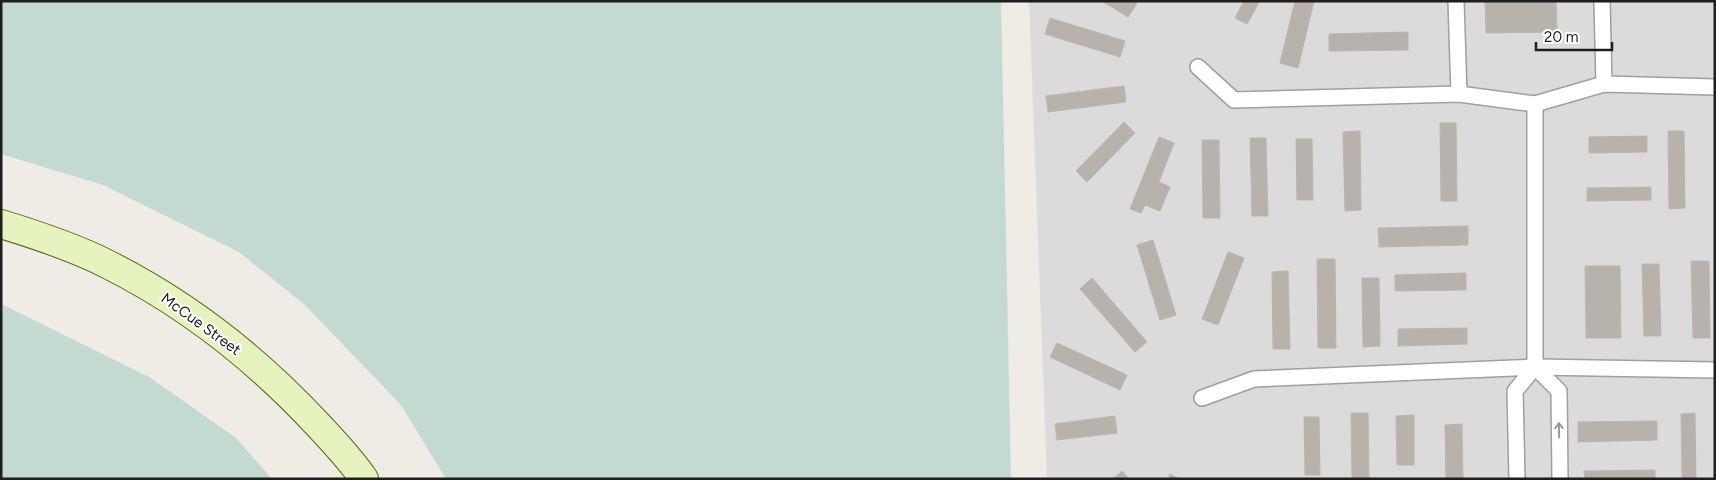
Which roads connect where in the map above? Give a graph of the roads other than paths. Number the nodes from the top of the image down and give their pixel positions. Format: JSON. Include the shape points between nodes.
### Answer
{"nodes":[{"id":1,"x":1456,"y":1,"type":"edge"},
{"id":2,"x":1602,"y":1,"type":"edge"},
{"id":3,"x":1198,"y":67,"type":"dead end"},
{"id":4,"x":1604,"y":84,"type":"junction"},
{"id":5,"x":1715,"y":87,"type":"edge"},
{"id":6,"x":1458,"y":94,"type":"junction"},
{"id":7,"x":1536,"y":104,"type":"junction"},
{"id":8,"x":1,"y":224,"type":"edge"},
{"id":9,"x":1535,"y":367,"type":"junction"},
{"id":10,"x":1715,"y":370,"type":"edge"},
{"id":11,"x":1202,"y":398,"type":"dead end"},
{"id":12,"x":364,"y":479,"type":"edge"},
{"id":13,"x":1517,"y":479,"type":"edge"},
{"id":14,"x":1560,"y":479,"type":"edge"}],
"edges":[{"from":1,"to":6,"type":"lane"},
{"from":2,"to":4,"type":"lane"},
{"from":3,"to":6,"type":"lane","via":[[1234,100]]},
{"from":4,"to":5,"type":"lane"},
{"from":4,"to":7,"type":"lane"},
{"from":6,"to":7,"type":"lane"},
{"from":7,"to":9,"type":"lane"},
{"from":8,"to":12,"type":"main road","name":"McCue Street","via":[[39,235],[107,264],[174,302],[238,349],[295,400],[351,460]]},
{"from":9,"to":10,"type":"lane"},
{"from":9,"to":11,"type":"lane","via":[[1254,380]]},
{"from":9,"to":13,"type":"lane","via":[[1515,392]]},
{"from":14,"to":9,"type":"lane","one_way":true,"via":[[1559,391]]}]}
